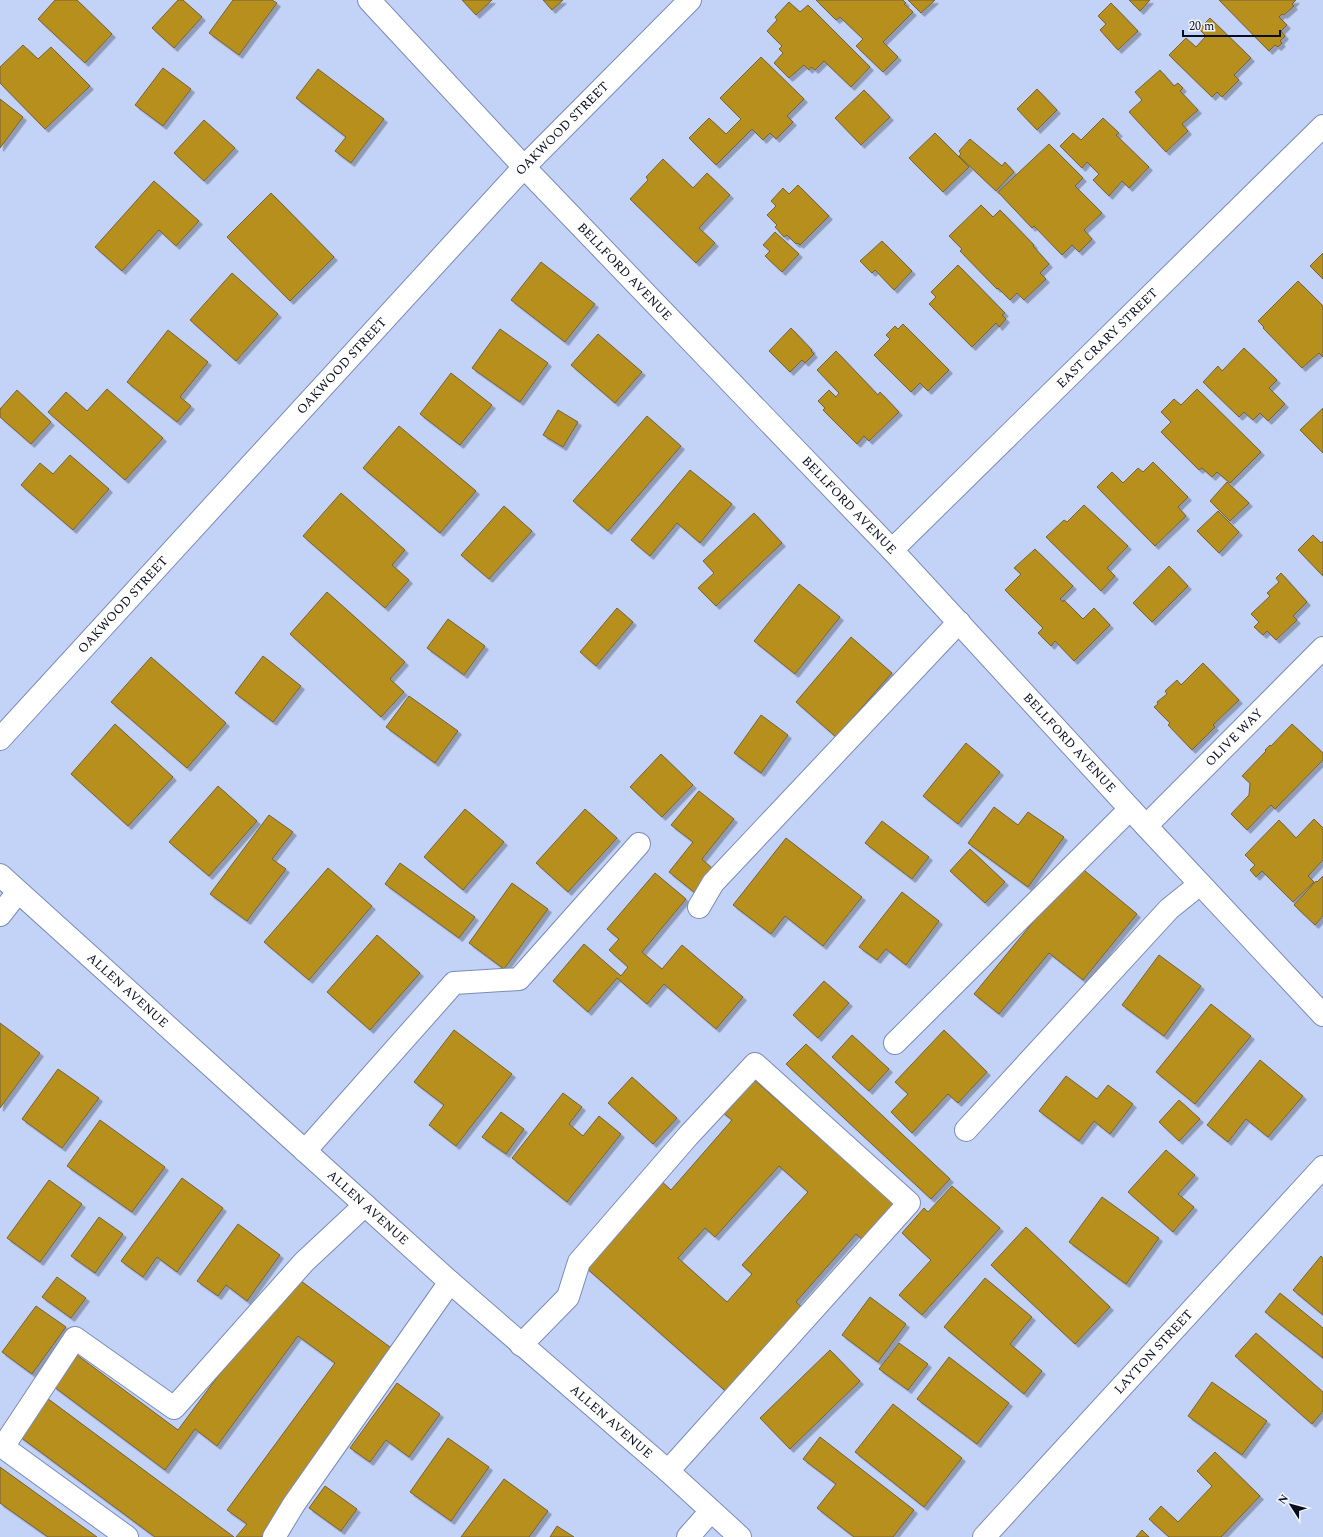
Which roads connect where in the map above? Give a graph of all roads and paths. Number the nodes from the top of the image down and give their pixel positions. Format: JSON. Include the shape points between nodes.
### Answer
{"nodes":[{"id":1,"x":369,"y":0,"type":"edge"},
{"id":2,"x":690,"y":0,"type":"edge"},
{"id":3,"x":1323,"y":126,"type":"edge"},
{"id":4,"x":524,"y":167,"type":"junction"},
{"id":5,"x":892,"y":550,"type":"junction"},
{"id":6,"x":959,"y":622,"type":"junction"},
{"id":7,"x":1323,"y":648,"type":"edge"},
{"id":8,"x":0,"y":739,"type":"edge"},
{"id":9,"x":1130,"y":809,"type":"junction"},
{"id":10,"x":1146,"y":826,"type":"junction"},
{"id":11,"x":639,"y":844,"type":"dead end"},
{"id":12,"x":0,"y":875,"type":"edge"},
{"id":13,"x":1200,"y":884,"type":"junction"},
{"id":14,"x":18,"y":892,"type":"junction"},
{"id":15,"x":699,"y":907,"type":"dead end"},
{"id":16,"x":0,"y":915,"type":"edge"},
{"id":17,"x":1323,"y":1015,"type":"edge"},
{"id":18,"x":895,"y":1043,"type":"dead end"},
{"id":19,"x":966,"y":1130,"type":"dead end"},
{"id":20,"x":304,"y":1151,"type":"junction"},
{"id":21,"x":1323,"y":1167,"type":"edge"},
{"id":22,"x":365,"y":1205,"type":"junction"},
{"id":23,"x":450,"y":1282,"type":"junction"},
{"id":24,"x":521,"y":1345,"type":"junction"},
{"id":25,"x":668,"y":1471,"type":"junction"},
{"id":26,"x":711,"y":1511,"type":"junction"},
{"id":27,"x":127,"y":1537,"type":"edge"},
{"id":28,"x":274,"y":1537,"type":"edge"},
{"id":29,"x":688,"y":1537,"type":"edge"},
{"id":30,"x":740,"y":1537,"type":"edge"},
{"id":31,"x":984,"y":1537,"type":"edge"}],
"edges":[{"from":1,"to":4,"type":"street","name":"BELLFORD AVENUE"},
{"from":2,"to":4,"type":"street","name":"OAKWOOD STREET"},
{"from":3,"to":5,"type":"street","name":"EAST CRARY STREET"},
{"from":4,"to":5,"type":"street","name":"BELLFORD AVENUE"},
{"from":4,"to":8,"type":"street","name":"OAKWOOD STREET"},
{"from":5,"to":6,"type":"street","name":"BELLFORD AVENUE"},
{"from":6,"to":9,"type":"street","name":"BELLFORD AVENUE"},
{"from":6,"to":15,"type":"street","via":[[713,883]]},
{"from":7,"to":10,"type":"street","name":"OLIVE WAY"},
{"from":9,"to":10,"type":"street","name":"BELLFORD AVENUE"},
{"from":9,"to":18,"type":"street"},
{"from":10,"to":13,"type":"street","name":"BELLFORD AVENUE"},
{"from":11,"to":20,"type":"street","via":[[519,979],[454,982]]},
{"from":12,"to":14,"type":"street","name":"ALLEN AVENUE"},
{"from":13,"to":17,"type":"street","name":"BELLFORD AVENUE"},
{"from":13,"to":19,"type":"street","via":[[1169,909]]},
{"from":14,"to":16,"type":"street"},
{"from":14,"to":20,"type":"street","name":"ALLEN AVENUE"},
{"from":20,"to":22,"type":"street","name":"ALLEN AVENUE"},
{"from":21,"to":31,"type":"street","name":"LAYTON STREET"},
{"from":22,"to":23,"type":"street","name":"ALLEN AVENUE"},
{"from":22,"to":27,"type":"street","via":[[304,1262],[174,1408],[75,1338],[3,1448]]},
{"from":23,"to":24,"type":"street","name":"ALLEN AVENUE"},
{"from":23,"to":28,"type":"street","via":[[294,1504]]},
{"from":24,"to":25,"type":"street","name":"ALLEN AVENUE"},
{"from":24,"to":25,"type":"street","via":[[568,1297],[579,1262],[688,1136],[755,1064],[909,1203]]},
{"from":25,"to":26,"type":"street","name":"ALLEN AVENUE"},
{"from":26,"to":29,"type":"street"},
{"from":26,"to":30,"type":"street","name":"ALLEN AVENUE"}]}
